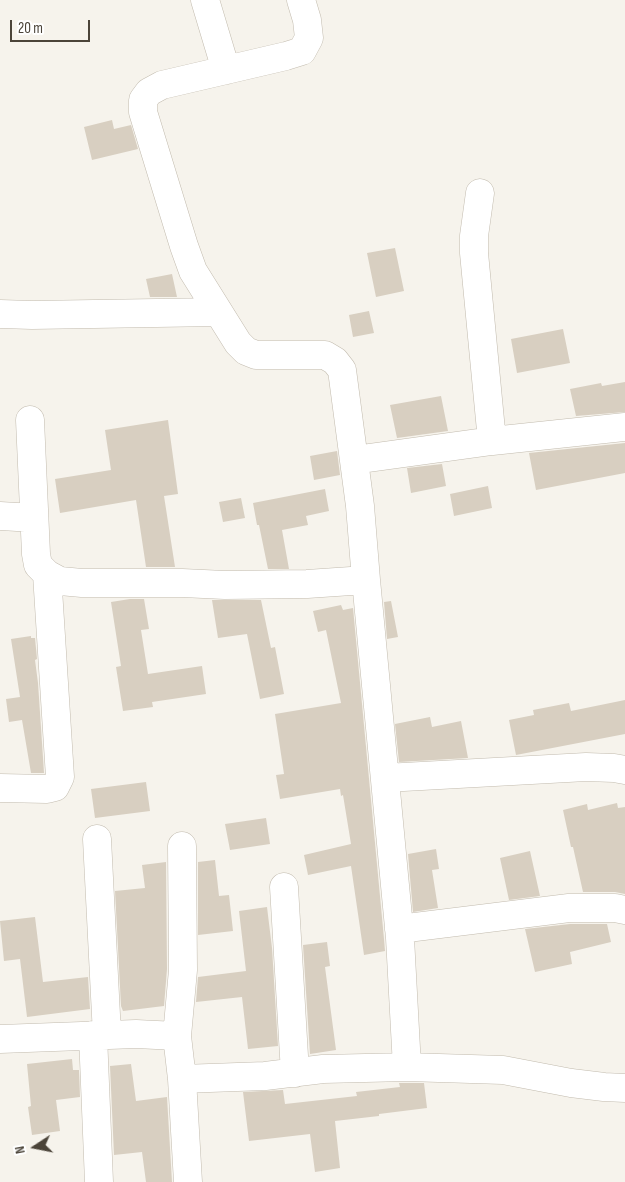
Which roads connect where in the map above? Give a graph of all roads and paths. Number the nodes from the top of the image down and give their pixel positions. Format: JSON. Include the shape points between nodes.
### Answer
{"nodes":[{"id":1,"x":205,"y":0,"type":"edge"},
{"id":2,"x":301,"y":0,"type":"edge"},
{"id":3,"x":226,"y":70,"type":"junction"},
{"id":4,"x":480,"y":193,"type":"dead end"},
{"id":5,"x":218,"y":312,"type":"junction"},
{"id":6,"x":0,"y":314,"type":"edge"},
{"id":7,"x":30,"y":420,"type":"dead end"},
{"id":8,"x":625,"y":427,"type":"edge"},
{"id":9,"x":492,"y":440,"type":"junction"},
{"id":10,"x":354,"y":460,"type":"junction"},
{"id":11,"x":0,"y":516,"type":"edge"},
{"id":12,"x":34,"y":518,"type":"junction"},
{"id":13,"x":47,"y":574,"type":"junction"},
{"id":14,"x":366,"y":580,"type":"junction"},
{"id":15,"x":625,"y":770,"type":"edge"},
{"id":16,"x":385,"y":778,"type":"junction"},
{"id":17,"x":0,"y":788,"type":"edge"},
{"id":18,"x":97,"y":839,"type":"dead end"},
{"id":19,"x":182,"y":846,"type":"dead end"},
{"id":20,"x":284,"y":887,"type":"dead end"},
{"id":21,"x":625,"y":910,"type":"edge"},
{"id":22,"x":399,"y":929,"type":"junction"},
{"id":23,"x":100,"y":1035,"type":"junction"},
{"id":24,"x":177,"y":1036,"type":"junction"},
{"id":25,"x":0,"y":1039,"type":"edge"},
{"id":26,"x":407,"y":1067,"type":"junction"},
{"id":27,"x":295,"y":1073,"type":"junction"},
{"id":28,"x":182,"y":1078,"type":"junction"},
{"id":29,"x":625,"y":1088,"type":"edge"},
{"id":30,"x":99,"y":1182,"type":"edge"},
{"id":31,"x":188,"y":1182,"type":"edge"}],
"edges":[{"from":1,"to":3,"type":"street"},
{"from":2,"to":3,"type":"street","via":[[309,38],[302,51]]},
{"from":3,"to":5,"type":"street","via":[[162,85],[149,92],[143,100],[143,112],[184,246],[193,271]]},
{"from":4,"to":9,"type":"street","via":[[474,252]]},
{"from":5,"to":6,"type":"street"},
{"from":5,"to":10,"type":"street","via":[[246,351],[256,355],[325,355],[335,361],[342,370]]},
{"from":7,"to":12,"type":"street"},
{"from":8,"to":9,"type":"street"},
{"from":9,"to":10,"type":"street"},
{"from":10,"to":14,"type":"street"},
{"from":11,"to":12,"type":"street"},
{"from":12,"to":13,"type":"street","via":[[38,566]]},
{"from":13,"to":14,"type":"street","via":[[60,581],[82,583],[261,585]]},
{"from":13,"to":17,"type":"street","via":[[60,777],[55,787],[47,790]]},
{"from":14,"to":16,"type":"street"},
{"from":15,"to":16,"type":"street","via":[[586,767]]},
{"from":16,"to":22,"type":"street"},
{"from":18,"to":23,"type":"street"},
{"from":19,"to":24,"type":"street","via":[[183,970]]},
{"from":20,"to":27,"type":"street"},
{"from":21,"to":22,"type":"street","via":[[569,908]]},
{"from":22,"to":26,"type":"street"},
{"from":23,"to":24,"type":"street"},
{"from":23,"to":25,"type":"street"},
{"from":23,"to":30,"type":"street"},
{"from":24,"to":28,"type":"street"},
{"from":26,"to":27,"type":"street"},
{"from":26,"to":29,"type":"street","via":[[503,1070],[571,1083]]},
{"from":27,"to":28,"type":"street"},
{"from":28,"to":31,"type":"street"}]}
